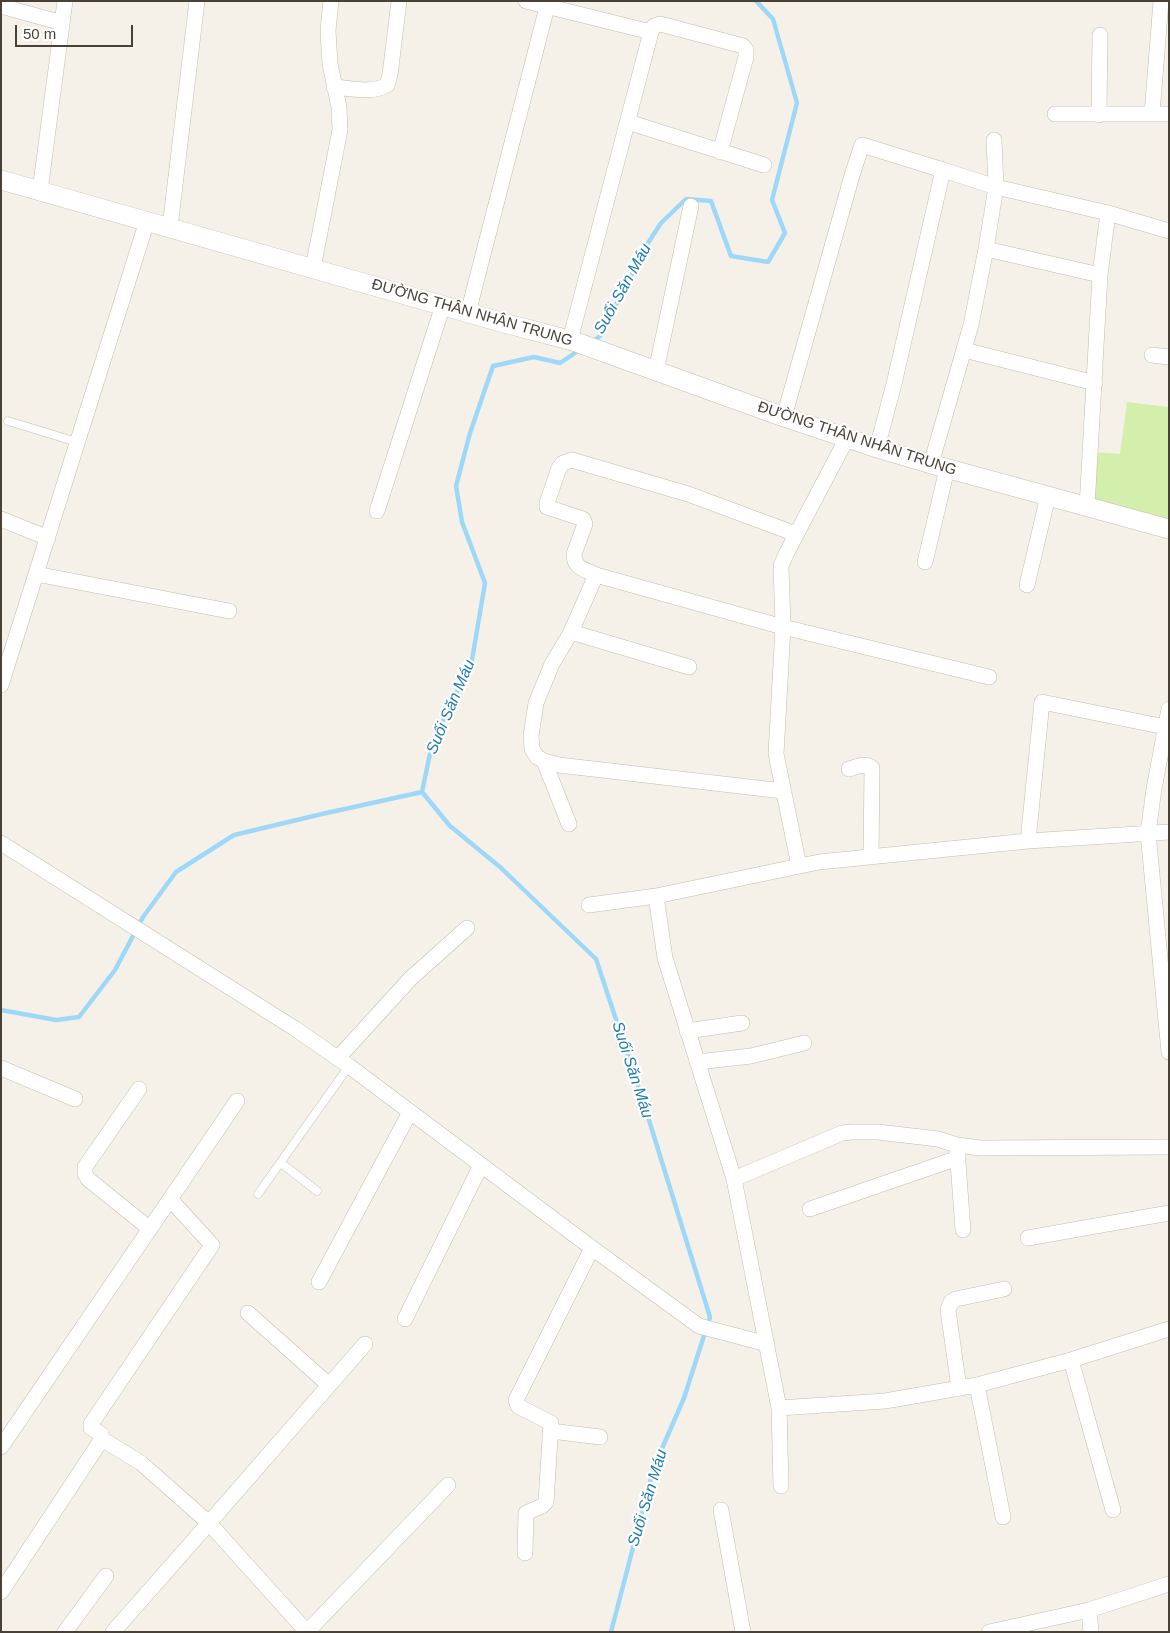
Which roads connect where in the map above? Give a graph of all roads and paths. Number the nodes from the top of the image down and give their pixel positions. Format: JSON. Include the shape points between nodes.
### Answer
{"nodes":[{"id":1,"x":65,"y":1,"type":"edge"},
{"id":2,"x":197,"y":1,"type":"edge"},
{"id":3,"x":331,"y":1,"type":"edge"},
{"id":4,"x":398,"y":1,"type":"edge"},
{"id":5,"x":526,"y":1,"type":"edge"},
{"id":6,"x":1161,"y":1,"type":"edge"},
{"id":7,"x":1,"y":6,"type":"edge"},
{"id":8,"x":547,"y":7,"type":"junction"},
{"id":9,"x":62,"y":23,"type":"junction"},
{"id":10,"x":651,"y":32,"type":"junction"},
{"id":11,"x":1100,"y":35,"type":"dead end"},
{"id":12,"x":334,"y":87,"type":"junction"},
{"id":13,"x":1055,"y":114,"type":"dead end"},
{"id":14,"x":1152,"y":114,"type":"junction"},
{"id":15,"x":1169,"y":114,"type":"edge"},
{"id":16,"x":1099,"y":115,"type":"junction"},
{"id":17,"x":628,"y":122,"type":"junction"},
{"id":18,"x":994,"y":140,"type":"dead end"},
{"id":19,"x":720,"y":152,"type":"junction"},
{"id":20,"x":764,"y":166,"type":"dead end"},
{"id":21,"x":943,"y":170,"type":"junction"},
{"id":22,"x":1,"y":180,"type":"edge"},
{"id":23,"x":996,"y":186,"type":"junction"},
{"id":24,"x":40,"y":191,"type":"junction"},
{"id":25,"x":692,"y":206,"type":"dead end"},
{"id":26,"x":1108,"y":213,"type":"junction"},
{"id":27,"x":147,"y":220,"type":"junction"},
{"id":28,"x":170,"y":227,"type":"junction"},
{"id":29,"x":1169,"y":231,"type":"edge"},
{"id":30,"x":986,"y":249,"type":"junction"},
{"id":31,"x":313,"y":268,"type":"junction"},
{"id":32,"x":1100,"y":276,"type":"junction"},
{"id":33,"x":443,"y":305,"type":"junction"},
{"id":34,"x":468,"y":313,"type":"junction"},
{"id":35,"x":572,"y":340,"type":"junction"},
{"id":36,"x":964,"y":350,"type":"junction"},
{"id":37,"x":1152,"y":355,"type":"dead end"},
{"id":38,"x":1169,"y":358,"type":"edge"},
{"id":39,"x":656,"y":371,"type":"junction"},
{"id":40,"x":1095,"y":382,"type":"junction"},
{"id":41,"x":784,"y":417,"type":"junction"},
{"id":42,"x":8,"y":421,"type":"dead end"},
{"id":43,"x":847,"y":438,"type":"junction"},
{"id":44,"x":77,"y":442,"type":"junction"},
{"id":45,"x":877,"y":448,"type":"junction"},
{"id":46,"x":939,"y":467,"type":"junction"},
{"id":47,"x":1048,"y":496,"type":"junction"},
{"id":48,"x":1087,"y":507,"type":"junction"},
{"id":49,"x":377,"y":511,"type":"dead end"},
{"id":50,"x":1,"y":519,"type":"edge"},
{"id":51,"x":1169,"y":529,"type":"edge"},
{"id":52,"x":796,"y":534,"type":"junction"},
{"id":53,"x":48,"y":538,"type":"junction"},
{"id":54,"x":925,"y":562,"type":"dead end"},
{"id":55,"x":36,"y":574,"type":"junction"},
{"id":56,"x":596,"y":575,"type":"junction"},
{"id":57,"x":1027,"y":585,"type":"dead end"},
{"id":58,"x":229,"y":611,"type":"dead end"},
{"id":59,"x":783,"y":627,"type":"junction"},
{"id":60,"x":571,"y":632,"type":"junction"},
{"id":61,"x":689,"y":666,"type":"dead end"},
{"id":62,"x":990,"y":677,"type":"dead end"},
{"id":63,"x":1,"y":685,"type":"edge"},
{"id":64,"x":1169,"y":708,"type":"edge"},
{"id":65,"x":1165,"y":727,"type":"junction"},
{"id":66,"x":544,"y":761,"type":"junction"},
{"id":67,"x":848,"y":768,"type":"dead end"},
{"id":68,"x":783,"y":791,"type":"junction"},
{"id":69,"x":570,"y":824,"type":"dead end"},
{"id":70,"x":1169,"y":832,"type":"edge"},
{"id":71,"x":1148,"y":833,"type":"junction"},
{"id":72,"x":1028,"y":841,"type":"junction"},
{"id":73,"x":1,"y":843,"type":"edge"},
{"id":74,"x":871,"y":856,"type":"junction"},
{"id":75,"x":799,"y":866,"type":"junction"},
{"id":76,"x":656,"y":896,"type":"junction"},
{"id":77,"x":589,"y":905,"type":"dead end"},
{"id":78,"x":467,"y":928,"type":"dead end"},
{"id":79,"x":742,"y":1023,"type":"dead end"},
{"id":80,"x":688,"y":1031,"type":"junction"},
{"id":81,"x":804,"y":1043,"type":"dead end"},
{"id":82,"x":1169,"y":1052,"type":"edge"},
{"id":83,"x":343,"y":1062,"type":"junction"},
{"id":84,"x":698,"y":1062,"type":"junction"},
{"id":85,"x":1,"y":1068,"type":"edge"},
{"id":86,"x":139,"y":1090,"type":"dead end"},
{"id":87,"x":75,"y":1099,"type":"dead end"},
{"id":88,"x":237,"y":1102,"type":"dead end"},
{"id":89,"x":410,"y":1112,"type":"junction"},
{"id":90,"x":1169,"y":1147,"type":"edge"},
{"id":91,"x":957,"y":1152,"type":"junction"},
{"id":92,"x":281,"y":1163,"type":"junction"},
{"id":93,"x":481,"y":1165,"type":"junction"},
{"id":94,"x":734,"y":1178,"type":"junction"},
{"id":95,"x":317,"y":1191,"type":"dead end"},
{"id":96,"x":258,"y":1194,"type":"dead end"},
{"id":97,"x":170,"y":1198,"type":"junction"},
{"id":98,"x":810,"y":1209,"type":"dead end"},
{"id":99,"x":1169,"y":1213,"type":"edge"},
{"id":100,"x":150,"y":1229,"type":"junction"},
{"id":101,"x":964,"y":1230,"type":"dead end"},
{"id":102,"x":1028,"y":1238,"type":"dead end"},
{"id":103,"x":592,"y":1248,"type":"junction"},
{"id":104,"x":319,"y":1282,"type":"dead end"},
{"id":105,"x":1004,"y":1289,"type":"dead end"},
{"id":106,"x":248,"y":1314,"type":"dead end"},
{"id":107,"x":405,"y":1319,"type":"dead end"},
{"id":108,"x":1169,"y":1329,"type":"edge"},
{"id":109,"x":365,"y":1344,"type":"dead end"},
{"id":110,"x":767,"y":1344,"type":"junction"},
{"id":111,"x":1071,"y":1360,"type":"junction"},
{"id":112,"x":329,"y":1385,"type":"junction"},
{"id":113,"x":977,"y":1385,"type":"junction"},
{"id":114,"x":959,"y":1388,"type":"junction"},
{"id":115,"x":779,"y":1408,"type":"junction"},
{"id":116,"x":551,"y":1431,"type":"junction"},
{"id":117,"x":600,"y":1437,"type":"dead end"},
{"id":118,"x":102,"y":1439,"type":"junction"},
{"id":119,"x":1,"y":1447,"type":"edge"},
{"id":120,"x":448,"y":1484,"type":"dead end"},
{"id":121,"x":781,"y":1486,"type":"dead end"},
{"id":122,"x":721,"y":1510,"type":"dead end"},
{"id":123,"x":1112,"y":1510,"type":"dead end"},
{"id":124,"x":1003,"y":1517,"type":"dead end"},
{"id":125,"x":209,"y":1523,"type":"junction"},
{"id":126,"x":524,"y":1553,"type":"dead end"},
{"id":127,"x":106,"y":1576,"type":"dead end"},
{"id":128,"x":1169,"y":1584,"type":"edge"},
{"id":129,"x":1,"y":1592,"type":"edge"},
{"id":130,"x":1089,"y":1610,"type":"junction"},
{"id":131,"x":1051,"y":1626,"type":"edge"},
{"id":132,"x":65,"y":1632,"type":"edge"},
{"id":133,"x":113,"y":1632,"type":"edge"},
{"id":134,"x":307,"y":1632,"type":"edge"},
{"id":135,"x":742,"y":1632,"type":"edge"},
{"id":136,"x":989,"y":1632,"type":"edge"},
{"id":137,"x":1091,"y":1632,"type":"edge"}],
"edges":[{"from":1,"to":9,"type":"street"},
{"from":2,"to":28,"type":"street"},
{"from":3,"to":12,"type":"street","via":[[328,31]]},
{"from":4,"to":12,"type":"street","via":[[387,85],[371,90]]},
{"from":5,"to":8,"type":"street"},
{"from":6,"to":14,"type":"street"},
{"from":7,"to":9,"type":"street"},
{"from":8,"to":10,"type":"street"},
{"from":8,"to":34,"type":"street"},
{"from":9,"to":24,"type":"street"},
{"from":10,"to":17,"type":"street"},
{"from":10,"to":19,"type":"street","via":[[660,24],[743,46],[746,50]]},
{"from":11,"to":16,"type":"street"},
{"from":12,"to":31,"type":"street","via":[[340,130]]},
{"from":13,"to":16,"type":"street"},
{"from":14,"to":15,"type":"street"},
{"from":14,"to":16,"type":"street"},
{"from":17,"to":19,"type":"street"},
{"from":17,"to":35,"type":"street"},
{"from":18,"to":23,"type":"street"},
{"from":19,"to":20,"type":"street"},
{"from":21,"to":23,"type":"street"},
{"from":21,"to":41,"type":"street","via":[[862,145]]},
{"from":21,"to":45,"type":"street"},
{"from":22,"to":24,"type":"street","name":"ĐƯỜNG THÂN NHÂN TRUNG"},
{"from":23,"to":26,"type":"street"},
{"from":23,"to":30,"type":"street"},
{"from":24,"to":27,"type":"street","name":"ĐƯỜNG THÂN NHÂN TRUNG"},
{"from":25,"to":39,"type":"street"},
{"from":26,"to":29,"type":"street"},
{"from":26,"to":32,"type":"street"},
{"from":27,"to":28,"type":"street","name":"ĐƯỜNG THÂN NHÂN TRUNG"},
{"from":27,"to":44,"type":"street"},
{"from":28,"to":31,"type":"street","name":"ĐƯỜNG THÂN NHÂN TRUNG"},
{"from":30,"to":32,"type":"street"},
{"from":30,"to":36,"type":"street"},
{"from":31,"to":33,"type":"street","name":"ĐƯỜNG THÂN NHÂN TRUNG"},
{"from":32,"to":40,"type":"street"},
{"from":33,"to":34,"type":"street","name":"ĐƯỜNG THÂN NHÂN TRUNG"},
{"from":33,"to":49,"type":"street"},
{"from":34,"to":35,"type":"street","name":"ĐƯỜNG THÂN NHÂN TRUNG"},
{"from":35,"to":39,"type":"street","name":"ĐƯỜNG THÂN NHÂN TRUNG"},
{"from":36,"to":40,"type":"street"},
{"from":36,"to":46,"type":"street"},
{"from":37,"to":38,"type":"street"},
{"from":39,"to":41,"type":"street","name":"ĐƯỜNG THÂN NHÂN TRUNG"},
{"from":40,"to":48,"type":"street"},
{"from":41,"to":43,"type":"street","name":"ĐƯỜNG THÂN NHÂN TRUNG"},
{"from":42,"to":44,"type":"lane"},
{"from":43,"to":45,"type":"street","name":"ĐƯỜNG THÂN NHÂN TRUNG"},
{"from":43,"to":52,"type":"street"},
{"from":44,"to":53,"type":"street"},
{"from":45,"to":46,"type":"street","name":"ĐƯỜNG THÂN NHÂN TRUNG"},
{"from":46,"to":47,"type":"street","name":"ĐƯỜNG THÂN NHÂN TRUNG"},
{"from":46,"to":54,"type":"street"},
{"from":47,"to":48,"type":"street","name":"ĐƯỜNG THÂN NHÂN TRUNG"},
{"from":47,"to":57,"type":"street"},
{"from":48,"to":51,"type":"street","name":"ĐƯỜNG THÂN NHÂN TRUNG"},
{"from":50,"to":53,"type":"street"},
{"from":52,"to":56,"type":"street","via":[[688,494],[572,460],[559,468],[547,507],[583,519],[585,524],[574,559],[577,566]]},
{"from":52,"to":59,"type":"street","via":[[781,566]]},
{"from":53,"to":55,"type":"street"},
{"from":55,"to":58,"type":"street"},
{"from":55,"to":63,"type":"street"},
{"from":56,"to":59,"type":"street"},
{"from":56,"to":60,"type":"street"},
{"from":59,"to":62,"type":"street"},
{"from":59,"to":68,"type":"street","via":[[776,754]]},
{"from":60,"to":61,"type":"street"},
{"from":60,"to":66,"type":"street","via":[[552,664],[536,703],[532,749]]},
{"from":64,"to":65,"type":"street"},
{"from":65,"to":71,"type":"street"},
{"from":65,"to":72,"type":"street","via":[[1042,702]]},
{"from":66,"to":68,"type":"street"},
{"from":66,"to":69,"type":"street"},
{"from":67,"to":74,"type":"street","via":[[869,765],[872,768]]},
{"from":68,"to":75,"type":"street"},
{"from":70,"to":71,"type":"street"},
{"from":71,"to":72,"type":"street"},
{"from":71,"to":82,"type":"street"},
{"from":72,"to":74,"type":"street"},
{"from":73,"to":83,"type":"street"},
{"from":74,"to":75,"type":"street"},
{"from":75,"to":76,"type":"street"},
{"from":76,"to":77,"type":"street"},
{"from":76,"to":80,"type":"street","via":[[665,958]]},
{"from":78,"to":83,"type":"street","via":[[411,978]]},
{"from":79,"to":80,"type":"street"},
{"from":80,"to":84,"type":"street"},
{"from":81,"to":84,"type":"street","via":[[751,1056]]},
{"from":83,"to":89,"type":"street"},
{"from":83,"to":92,"type":"lane"},
{"from":84,"to":94,"type":"street"},
{"from":85,"to":87,"type":"street"},
{"from":86,"to":100,"type":"street","via":[[85,1167],[85,1174]]},
{"from":88,"to":97,"type":"street"},
{"from":89,"to":93,"type":"street"},
{"from":89,"to":104,"type":"street"},
{"from":90,"to":91,"type":"street","via":[[980,1148]]},
{"from":91,"to":94,"type":"street","via":[[938,1139],[878,1132],[842,1133]]},
{"from":91,"to":98,"type":"street"},
{"from":91,"to":101,"type":"street"},
{"from":92,"to":95,"type":"lane"},
{"from":92,"to":96,"type":"lane"},
{"from":93,"to":103,"type":"street"},
{"from":93,"to":107,"type":"street"},
{"from":94,"to":110,"type":"street"},
{"from":97,"to":100,"type":"street"},
{"from":97,"to":118,"type":"street","via":[[212,1245],[91,1424],[90,1428],[101,1434]]},
{"from":99,"to":102,"type":"street"},
{"from":100,"to":119,"type":"street"},
{"from":103,"to":110,"type":"street","via":[[699,1326]]},
{"from":103,"to":116,"type":"street","via":[[516,1400],[518,1406],[551,1423]]},
{"from":105,"to":114,"type":"street","via":[[956,1299],[949,1304]]},
{"from":106,"to":112,"type":"street"},
{"from":108,"to":111,"type":"street"},
{"from":109,"to":112,"type":"street"},
{"from":110,"to":115,"type":"street"},
{"from":111,"to":113,"type":"street"},
{"from":111,"to":123,"type":"street"},
{"from":112,"to":125,"type":"street"},
{"from":113,"to":114,"type":"street"},
{"from":113,"to":124,"type":"street"},
{"from":114,"to":115,"type":"street","via":[[885,1401]]},
{"from":115,"to":121,"type":"street"},
{"from":116,"to":117,"type":"street"},
{"from":116,"to":126,"type":"street","via":[[546,1502],[526,1513]]},
{"from":118,"to":125,"type":"street","via":[[141,1464]]},
{"from":118,"to":129,"type":"street"},
{"from":120,"to":134,"type":"street"},
{"from":122,"to":135,"type":"street"},
{"from":125,"to":133,"type":"street"},
{"from":125,"to":134,"type":"street"},
{"from":127,"to":132,"type":"street"},
{"from":128,"to":130,"type":"street"},
{"from":130,"to":131,"type":"street"},
{"from":130,"to":137,"type":"street"},
{"from":131,"to":136,"type":"street"}]}
